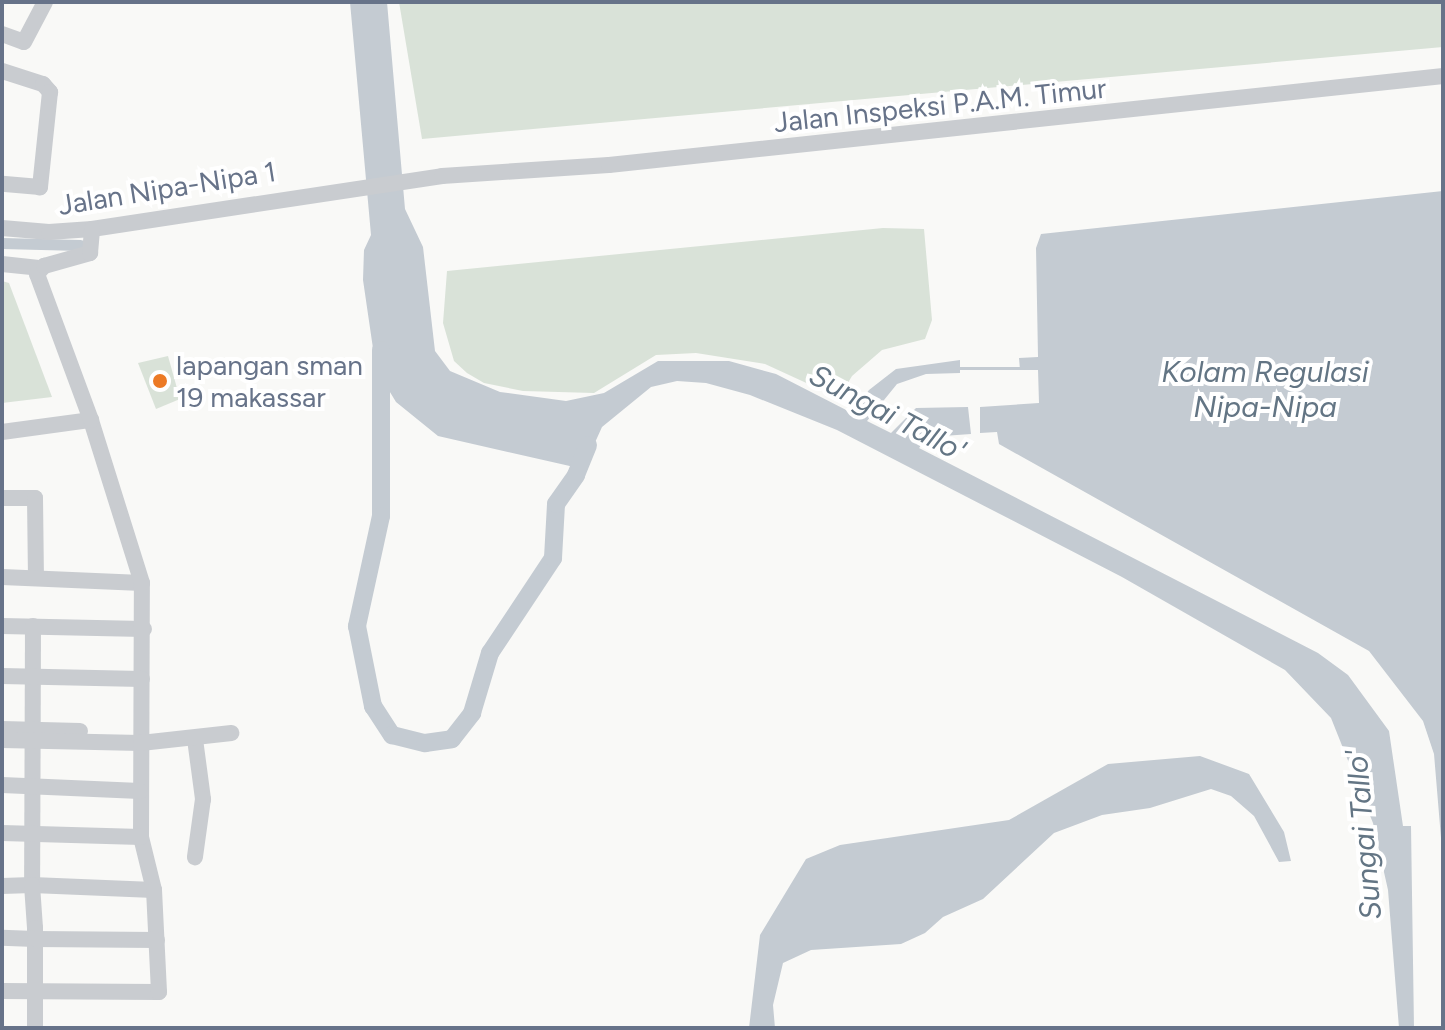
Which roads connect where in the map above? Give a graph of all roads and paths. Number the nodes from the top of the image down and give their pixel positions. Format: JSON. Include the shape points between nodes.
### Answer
{"nodes":[{"id":1,"x":45,"y":2,"type":"edge"},
{"id":2,"x":2,"y":34,"type":"edge"},
{"id":3,"x":2,"y":72,"type":"edge"},
{"id":4,"x":1443,"y":76,"type":"edge"},
{"id":5,"x":2,"y":184,"type":"edge"},
{"id":6,"x":339,"y":188,"type":"joint"},
{"id":7,"x":2,"y":228,"type":"edge"},
{"id":8,"x":92,"y":229,"type":"junction"},
{"id":9,"x":2,"y":264,"type":"edge"},
{"id":10,"x":39,"y":268,"type":"junction"},
{"id":11,"x":91,"y":420,"type":"junction"},
{"id":12,"x":2,"y":432,"type":"edge"},
{"id":13,"x":2,"y":498,"type":"edge"},
{"id":14,"x":2,"y":577,"type":"edge"},
{"id":15,"x":36,"y":577,"type":"junction"},
{"id":16,"x":142,"y":583,"type":"junction"},
{"id":17,"x":2,"y":626,"type":"edge"},
{"id":18,"x":33,"y":626,"type":"junction"},
{"id":19,"x":144,"y":629,"type":"junction"},
{"id":20,"x":33,"y":675,"type":"junction"},
{"id":21,"x":2,"y":676,"type":"edge"},
{"id":22,"x":142,"y":679,"type":"junction"},
{"id":23,"x":2,"y":729,"type":"edge"},
{"id":24,"x":231,"y":733,"type":"dead end"},
{"id":25,"x":33,"y":735,"type":"junction"},
{"id":26,"x":141,"y":738,"type":"junction"},
{"id":27,"x":195,"y":739,"type":"junction"},
{"id":28,"x":2,"y":740,"type":"edge"},
{"id":29,"x":2,"y":785,"type":"edge"},
{"id":30,"x":33,"y":785,"type":"junction"},
{"id":31,"x":140,"y":791,"type":"junction"},
{"id":32,"x":2,"y":833,"type":"edge"},
{"id":33,"x":33,"y":833,"type":"junction"},
{"id":34,"x":141,"y":837,"type":"junction"},
{"id":35,"x":195,"y":857,"type":"dead end"},
{"id":36,"x":32,"y":885,"type":"junction"},
{"id":37,"x":2,"y":886,"type":"edge"},
{"id":38,"x":154,"y":890,"type":"junction"},
{"id":39,"x":2,"y":938,"type":"edge"},
{"id":40,"x":35,"y":939,"type":"junction"},
{"id":41,"x":157,"y":940,"type":"junction"},
{"id":42,"x":2,"y":991,"type":"edge"},
{"id":43,"x":35,"y":992,"type":"junction"},
{"id":44,"x":35,"y":1028,"type":"edge"}],
"edges":[{"from":1,"to":2,"type":"street","via":[[30,36],[20,42]]},
{"from":3,"to":5,"type":"street","via":[[43,84],[50,92],[40,187]]},
{"from":4,"to":6,"type":"street","name":"Jalan Inspeksi P.A.M. Timur","via":[[609,165]]},
{"from":6,"to":8,"type":"street","name":"Jalan Nipa-Nipa 1"},
{"from":7,"to":8,"type":"street","name":"Jalan Nipa-Nipa 1"},
{"from":8,"to":10,"type":"street","via":[[90,253]]},
{"from":9,"to":10,"type":"street"},
{"from":10,"to":11,"type":"street","via":[[38,280]]},
{"from":11,"to":12,"type":"street"},
{"from":11,"to":16,"type":"street"},
{"from":13,"to":15,"type":"street","via":[[35,498]]},
{"from":14,"to":15,"type":"street"},
{"from":15,"to":16,"type":"street"},
{"from":16,"to":19,"type":"street"},
{"from":17,"to":18,"type":"street"},
{"from":18,"to":19,"type":"street"},
{"from":18,"to":20,"type":"street"},
{"from":19,"to":22,"type":"street"},
{"from":20,"to":21,"type":"street"},
{"from":20,"to":22,"type":"street"},
{"from":20,"to":25,"type":"street"},
{"from":22,"to":26,"type":"street"},
{"from":23,"to":25,"type":"street"},
{"from":24,"to":27,"type":"street"},
{"from":25,"to":26,"type":"street"},
{"from":25,"to":28,"type":"street"},
{"from":25,"to":30,"type":"street"},
{"from":26,"to":27,"type":"street"},
{"from":26,"to":31,"type":"street"},
{"from":27,"to":35,"type":"street","via":[[203,799]]},
{"from":29,"to":30,"type":"street"},
{"from":30,"to":31,"type":"street"},
{"from":30,"to":33,"type":"street"},
{"from":31,"to":34,"type":"street"},
{"from":32,"to":33,"type":"street"},
{"from":33,"to":34,"type":"street"},
{"from":33,"to":36,"type":"street"},
{"from":34,"to":38,"type":"street"},
{"from":36,"to":37,"type":"street"},
{"from":36,"to":38,"type":"street"},
{"from":36,"to":40,"type":"street"},
{"from":38,"to":41,"type":"street"},
{"from":39,"to":40,"type":"street"},
{"from":40,"to":41,"type":"street"},
{"from":40,"to":43,"type":"street"},
{"from":41,"to":43,"type":"street","via":[[159,992]]},
{"from":42,"to":43,"type":"street"},
{"from":43,"to":44,"type":"street"}]}
